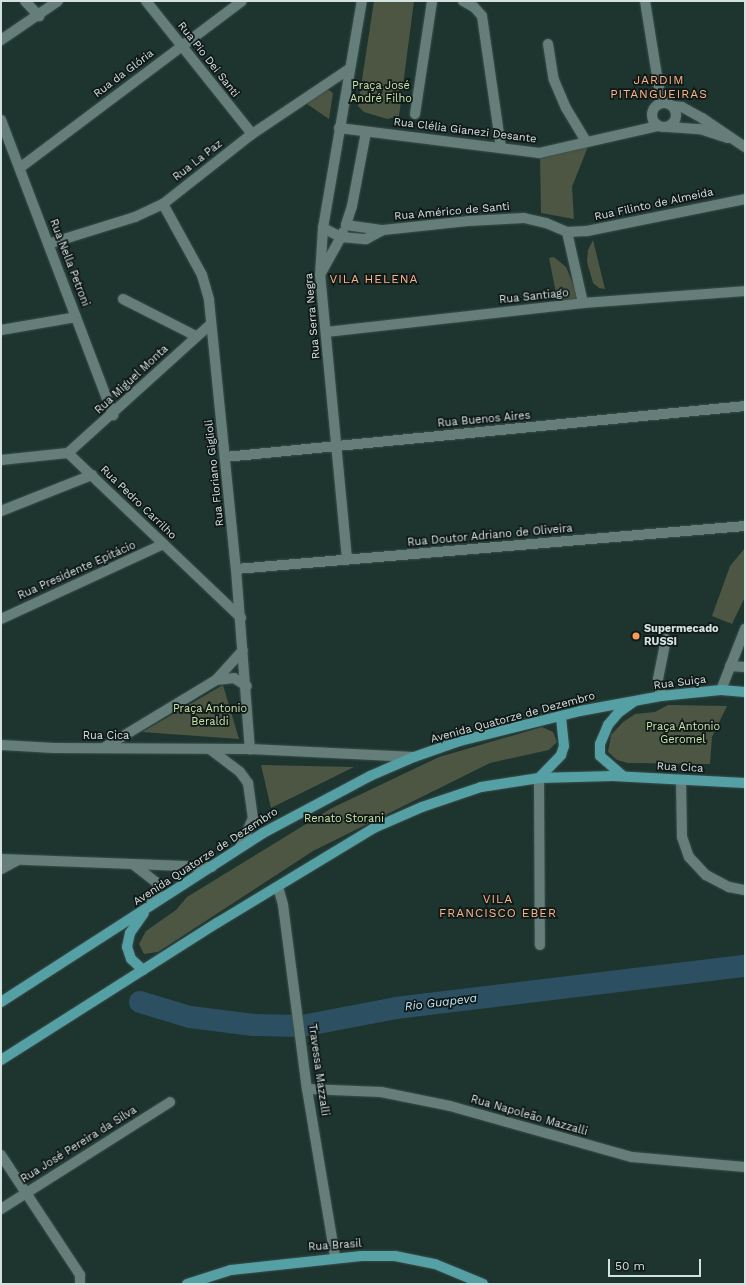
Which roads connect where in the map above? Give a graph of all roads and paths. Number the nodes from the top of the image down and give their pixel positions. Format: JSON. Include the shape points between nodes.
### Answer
{"nodes":[{"id":1,"x":25,"y":1,"type":"edge"},
{"id":2,"x":58,"y":1,"type":"edge"},
{"id":3,"x":146,"y":1,"type":"edge"},
{"id":4,"x":242,"y":1,"type":"edge"},
{"id":5,"x":362,"y":1,"type":"edge"},
{"id":6,"x":432,"y":1,"type":"edge"},
{"id":7,"x":463,"y":1,"type":"edge"},
{"id":8,"x":645,"y":1,"type":"edge"},
{"id":9,"x":39,"y":16,"type":"junction"},
{"id":10,"x":1,"y":40,"type":"edge"},
{"id":11,"x":548,"y":44,"type":"dead end"},
{"id":12,"x":181,"y":45,"type":"junction"},
{"id":13,"x":350,"y":69,"type":"junction"},
{"id":14,"x":669,"y":104,"type":"junction"},
{"id":15,"x":415,"y":114,"type":"dead end"},
{"id":16,"x":1,"y":120,"type":"edge"},
{"id":17,"x":663,"y":127,"type":"junction"},
{"id":18,"x":339,"y":128,"type":"junction"},
{"id":19,"x":366,"y":132,"type":"junction"},
{"id":20,"x":252,"y":134,"type":"junction"},
{"id":21,"x":734,"y":140,"type":"junction"},
{"id":22,"x":586,"y":141,"type":"junction"},
{"id":23,"x":745,"y":147,"type":"edge"},
{"id":24,"x":501,"y":148,"type":"junction"},
{"id":25,"x":21,"y":167,"type":"junction"},
{"id":26,"x":745,"y":199,"type":"edge"},
{"id":27,"x":163,"y":204,"type":"junction"},
{"id":28,"x":346,"y":224,"type":"junction"},
{"id":29,"x":323,"y":228,"type":"junction"},
{"id":30,"x":383,"y":230,"type":"junction"},
{"id":31,"x":568,"y":232,"type":"junction"},
{"id":32,"x":341,"y":237,"type":"junction"},
{"id":33,"x":48,"y":244,"type":"junction"},
{"id":34,"x":320,"y":275,"type":"junction"},
{"id":35,"x":745,"y":291,"type":"edge"},
{"id":36,"x":123,"y":299,"type":"dead end"},
{"id":37,"x":583,"y":303,"type":"junction"},
{"id":38,"x":76,"y":317,"type":"junction"},
{"id":39,"x":211,"y":324,"type":"junction"},
{"id":40,"x":1,"y":330,"type":"edge"},
{"id":41,"x":326,"y":332,"type":"junction"},
{"id":42,"x":196,"y":336,"type":"junction"},
{"id":43,"x":745,"y":406,"type":"edge"},
{"id":44,"x":113,"y":415,"type":"junction"},
{"id":45,"x":336,"y":445,"type":"junction"},
{"id":46,"x":68,"y":453,"type":"junction"},
{"id":47,"x":225,"y":457,"type":"junction"},
{"id":48,"x":1,"y":460,"type":"edge"},
{"id":49,"x":92,"y":475,"type":"junction"},
{"id":50,"x":1,"y":512,"type":"edge"},
{"id":51,"x":745,"y":526,"type":"edge"},
{"id":52,"x":163,"y":544,"type":"junction"},
{"id":53,"x":347,"y":559,"type":"junction"},
{"id":54,"x":236,"y":569,"type":"junction"},
{"id":55,"x":241,"y":618,"type":"junction"},
{"id":56,"x":1,"y":619,"type":"edge"},
{"id":57,"x":745,"y":628,"type":"edge"},
{"id":58,"x":666,"y":639,"type":"dead end"},
{"id":59,"x":243,"y":650,"type":"junction"},
{"id":60,"x":730,"y":666,"type":"junction"},
{"id":61,"x":745,"y":667,"type":"edge"},
{"id":62,"x":216,"y":680,"type":"junction"},
{"id":63,"x":247,"y":686,"type":"junction"},
{"id":64,"x":721,"y":690,"type":"junction"},
{"id":65,"x":745,"y":692,"type":"edge"},
{"id":66,"x":661,"y":696,"type":"junction"},
{"id":67,"x":635,"y":701,"type":"junction"},
{"id":68,"x":619,"y":703,"type":"joint"},
{"id":69,"x":561,"y":716,"type":"junction"},
{"id":70,"x":1,"y":745,"type":"edge"},
{"id":71,"x":104,"y":748,"type":"junction"},
{"id":72,"x":250,"y":749,"type":"junction"},
{"id":73,"x":211,"y":750,"type":"junction"},
{"id":74,"x":414,"y":757,"type":"junction"},
{"id":75,"x":618,"y":777,"type":"junction"},
{"id":76,"x":539,"y":778,"type":"junction"},
{"id":77,"x":681,"y":780,"type":"junction"},
{"id":78,"x":745,"y":783,"type":"edge"},
{"id":79,"x":240,"y":847,"type":"junction"},
{"id":80,"x":1,"y":859,"type":"edge"},
{"id":81,"x":16,"y":861,"type":"junction"},
{"id":82,"x":134,"y":865,"type":"junction"},
{"id":83,"x":212,"y":867,"type":"junction"},
{"id":84,"x":1,"y":869,"type":"edge"},
{"id":85,"x":278,"y":887,"type":"junction"},
{"id":86,"x":745,"y":890,"type":"edge"},
{"id":87,"x":146,"y":909,"type":"junction"},
{"id":88,"x":540,"y":945,"type":"dead end"},
{"id":89,"x":143,"y":970,"type":"junction"},
{"id":90,"x":1,"y":1002,"type":"edge"},
{"id":91,"x":1,"y":1060,"type":"edge"},
{"id":92,"x":307,"y":1089,"type":"junction"},
{"id":93,"x":170,"y":1102,"type":"dead end"},
{"id":94,"x":1,"y":1154,"type":"edge"},
{"id":95,"x":745,"y":1167,"type":"edge"},
{"id":96,"x":25,"y":1193,"type":"junction"},
{"id":97,"x":1,"y":1209,"type":"edge"},
{"id":98,"x":335,"y":1257,"type":"junction"},
{"id":99,"x":480,"y":1283,"type":"edge"},
{"id":100,"x":80,"y":1284,"type":"edge"},
{"id":101,"x":187,"y":1284,"type":"edge"}],
"edges":[{"from":1,"to":9,"type":"street"},
{"from":2,"to":9,"type":"street"},
{"from":3,"to":12,"type":"street","name":"Rua Pio Dei Santi"},
{"from":4,"to":12,"type":"street","name":"Rua da Glória"},
{"from":5,"to":13,"type":"street","name":"Rua Serra Negra"},
{"from":6,"to":15,"type":"street"},
{"from":7,"to":24,"type":"street","via":[[474,7],[482,16]]},
{"from":8,"to":14,"type":"street","via":[[659,88]]},
{"from":9,"to":10,"type":"street"},
{"from":11,"to":22,"type":"street","via":[[554,80]]},
{"from":12,"to":20,"type":"street","name":"Rua Pio Dei Santi"},
{"from":12,"to":25,"type":"street","name":"Rua da Glória"},
{"from":13,"to":18,"type":"street","name":"Rua Serra Negra"},
{"from":13,"to":20,"type":"street","name":"Rua La Paz"},
{"from":14,"to":17,"type":"street","via":[[676,117]]},
{"from":14,"to":17,"type":"street","via":[[656,106],[652,112],[654,123]]},
{"from":14,"to":21,"type":"street","via":[[682,107],[702,118]]},
{"from":16,"to":25,"type":"street","name":"Rua Nella Petroni"},
{"from":17,"to":21,"type":"street","name":"Rua Clélia Gianezi Desante","via":[[700,129]]},
{"from":17,"to":22,"type":"street","name":"Rua Clélia Gianezi Desante"},
{"from":18,"to":19,"type":"street","name":"Rua Clélia Gianezi Desante"},
{"from":18,"to":29,"type":"street","name":"Rua Serra Negra"},
{"from":19,"to":24,"type":"street","name":"Rua Clélia Gianezi Desante"},
{"from":19,"to":28,"type":"street","via":[[352,206]]},
{"from":20,"to":27,"type":"street","name":"Rua La Paz"},
{"from":21,"to":23,"type":"street"},
{"from":22,"to":24,"type":"street","name":"Rua Clélia Gianezi Desante","via":[[539,153]]},
{"from":25,"to":33,"type":"street","name":"Rua Nella Petroni"},
{"from":26,"to":31,"type":"street","name":"Rua Filinto de Almeida","via":[[587,231]]},
{"from":27,"to":33,"type":"street","name":"Rua La Paz","via":[[135,217]]},
{"from":27,"to":39,"type":"street","name":"Rua Floriano Giglioli","via":[[202,274],[209,300]]},
{"from":28,"to":30,"type":"street"},
{"from":28,"to":32,"type":"street"},
{"from":29,"to":32,"type":"street"},
{"from":29,"to":34,"type":"street","name":"Rua Serra Negra"},
{"from":30,"to":31,"type":"street","name":"Rua Américo de Santi","via":[[524,218]]},
{"from":30,"to":32,"type":"street","via":[[366,239]]},
{"from":31,"to":37,"type":"street"},
{"from":32,"to":34,"type":"street"},
{"from":33,"to":38,"type":"street","name":"Rua Nella Petroni"},
{"from":34,"to":41,"type":"street","name":"Rua Serra Negra"},
{"from":35,"to":37,"type":"street","name":"Rua Santiago"},
{"from":36,"to":42,"type":"street"},
{"from":37,"to":41,"type":"street","name":"Rua Santiago"},
{"from":38,"to":40,"type":"street"},
{"from":38,"to":44,"type":"street","name":"Rua Nella Petroni"},
{"from":39,"to":42,"type":"street","name":"Rua Miguel Monta"},
{"from":39,"to":47,"type":"street","name":"Rua Floriano Giglioli"},
{"from":41,"to":45,"type":"street","name":"Rua Serra Negra"},
{"from":42,"to":44,"type":"street","name":"Rua Miguel Monta"},
{"from":43,"to":45,"type":"street","name":"Rua Buenos Aires"},
{"from":44,"to":46,"type":"street","name":"Rua Miguel Monta"},
{"from":45,"to":47,"type":"street","name":"Rua Buenos Aires"},
{"from":45,"to":53,"type":"street","name":"Rua Serra Negra"},
{"from":46,"to":48,"type":"street"},
{"from":46,"to":49,"type":"street","name":"Rua Pedro Carrilho"},
{"from":47,"to":54,"type":"street","name":"Rua Floriano Giglioli"},
{"from":49,"to":50,"type":"street"},
{"from":49,"to":52,"type":"street","name":"Rua Pedro Carrilho"},
{"from":51,"to":53,"type":"street","name":"Rua Doutor Adriano de Oliveira"},
{"from":52,"to":55,"type":"street","name":"Rua Pedro Carrilho"},
{"from":52,"to":56,"type":"street","name":"Rua Presidente Epitácio"},
{"from":53,"to":54,"type":"street","name":"Rua Doutor Adriano de Oliveira"},
{"from":54,"to":55,"type":"street","name":"Rua Floriano Giglioli"},
{"from":55,"to":59,"type":"street","name":"Rua Floriano Giglioli"},
{"from":57,"to":60,"type":"street"},
{"from":58,"to":66,"type":"street","via":[[658,679]]},
{"from":59,"to":62,"type":"street"},
{"from":59,"to":63,"type":"street","name":"Rua Floriano Giglioli"},
{"from":60,"to":61,"type":"street"},
{"from":60,"to":64,"type":"street"},
{"from":62,"to":63,"type":"street","via":[[234,678]]},
{"from":62,"to":71,"type":"street"},
{"from":63,"to":72,"type":"street","name":"Rua Floriano Giglioli"},
{"from":64,"to":65,"type":"main road","name":"Rua Suiça"},
{"from":64,"to":66,"type":"main road","name":"Rua Suiça"},
{"from":66,"to":67,"type":"main road","name":"Rua Suiça"},
{"from":67,"to":68,"type":"main road","name":"Rua Suiça"},
{"from":67,"to":75,"type":"main road","via":[[618,713],[608,725],[600,744],[603,759]]},
{"from":68,"to":69,"type":"main road","name":"Avenida Quatorze de Dezembro"},
{"from":69,"to":74,"type":"main road","name":"Avenida Quatorze de Dezembro","via":[[460,741]]},
{"from":69,"to":76,"type":"main road","via":[[564,746],[561,755]]},
{"from":70,"to":71,"type":"street","name":"Rua Cica"},
{"from":71,"to":73,"type":"street","name":"Rua Cica"},
{"from":72,"to":73,"type":"street","name":"Rua Cica"},
{"from":72,"to":74,"type":"street","name":"Rua Cica"},
{"from":73,"to":79,"type":"street","via":[[240,772],[248,783],[253,818]]},
{"from":74,"to":79,"type":"main road","name":"Avenida Quatorze de Dezembro","via":[[370,776]]},
{"from":75,"to":76,"type":"main road"},
{"from":75,"to":77,"type":"main road","name":"Rua Cica"},
{"from":76,"to":85,"type":"main road","via":[[481,787],[422,807],[374,828]]},
{"from":76,"to":88,"type":"street"},
{"from":77,"to":78,"type":"main road","name":"Rua Cica"},
{"from":77,"to":86,"type":"street","via":[[682,837],[689,857],[706,875],[729,887]]},
{"from":79,"to":83,"type":"main road","name":"Avenida Quatorze de Dezembro"},
{"from":80,"to":81,"type":"street"},
{"from":81,"to":82,"type":"street"},
{"from":81,"to":84,"type":"street"},
{"from":82,"to":83,"type":"street"},
{"from":82,"to":87,"type":"street","via":[[158,884],[156,896]]},
{"from":83,"to":87,"type":"main road","name":"Avenida Quatorze de Dezembro"},
{"from":85,"to":89,"type":"main road"},
{"from":85,"to":92,"type":"street","name":"Travessa Mazzalli","via":[[283,905]]},
{"from":87,"to":89,"type":"main road","via":[[130,933],[127,947],[130,959]]},
{"from":87,"to":90,"type":"main road","name":"Avenida Quatorze de Dezembro"},
{"from":89,"to":91,"type":"main road"},
{"from":92,"to":95,"type":"street","name":"Rua Napoleão Mazzalli","via":[[381,1092],[450,1106],[632,1157]]},
{"from":92,"to":98,"type":"street","name":"Travessa Mazzalli"},
{"from":93,"to":96,"type":"street","name":"Rua José Pereira da Silva"},
{"from":94,"to":96,"type":"street"},
{"from":96,"to":97,"type":"street","name":"Rua José Pereira da Silva"},
{"from":96,"to":100,"type":"street","via":[[80,1275]]},
{"from":98,"to":99,"type":"main road","name":"Rua Brasil","via":[[395,1256],[435,1264]]},
{"from":98,"to":101,"type":"main road","name":"Rua Brasil","via":[[231,1270]]}]}
